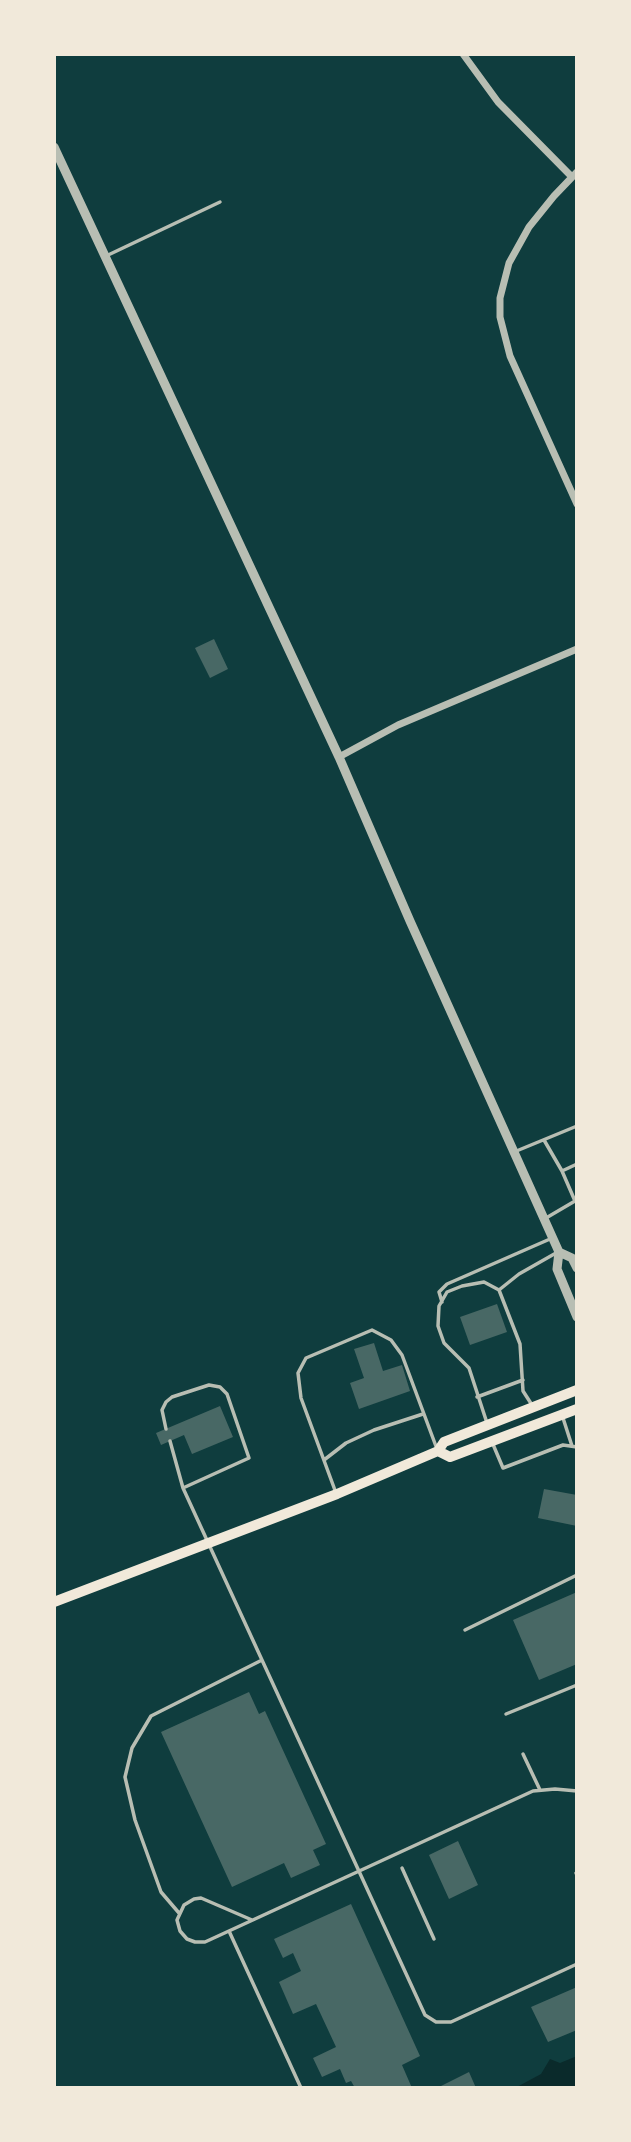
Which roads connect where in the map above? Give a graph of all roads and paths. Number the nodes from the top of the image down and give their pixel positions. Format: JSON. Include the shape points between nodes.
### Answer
{"nodes":[{"id":1,"x":463,"y":54,"type":"edge"},
{"id":2,"x":54,"y":147,"type":"edge"},
{"id":3,"x":574,"y":175,"type":"edge"},
{"id":4,"x":220,"y":202,"type":"dead end"},
{"id":5,"x":104,"y":257,"type":"junction"},
{"id":6,"x":577,"y":504,"type":"edge"},
{"id":7,"x":577,"y":649,"type":"edge"},
{"id":8,"x":339,"y":757,"type":"junction"},
{"id":9,"x":577,"y":1126,"type":"edge"},
{"id":10,"x":544,"y":1140,"type":"junction"},
{"id":11,"x":514,"y":1152,"type":"junction"},
{"id":12,"x":577,"y":1164,"type":"edge"},
{"id":13,"x":562,"y":1171,"type":"junction"},
{"id":14,"x":576,"y":1203,"type":"edge"},
{"id":15,"x":545,"y":1219,"type":"junction"},
{"id":16,"x":553,"y":1238,"type":"junction"},
{"id":17,"x":559,"y":1252,"type":"junction"},
{"id":18,"x":577,"y":1268,"type":"edge"},
{"id":19,"x":499,"y":1290,"type":"junction"},
{"id":20,"x":442,"y":1302,"type":"junction"},
{"id":21,"x":577,"y":1317,"type":"edge"},
{"id":22,"x":523,"y":1380,"type":"junction"},
{"id":23,"x":577,"y":1390,"type":"edge"},
{"id":24,"x":477,"y":1397,"type":"junction"},
{"id":25,"x":533,"y":1407,"type":"junction"},
{"id":26,"x":577,"y":1409,"type":"edge"},
{"id":27,"x":423,"y":1414,"type":"junction"},
{"id":28,"x":562,"y":1415,"type":"junction"},
{"id":29,"x":487,"y":1424,"type":"junction"},
{"id":30,"x":166,"y":1429,"type":"dead end"},
{"id":31,"x":170,"y":1441,"type":"dead end"},
{"id":32,"x":492,"y":1442,"type":"junction"},
{"id":33,"x":575,"y":1446,"type":"edge"},
{"id":34,"x":438,"y":1451,"type":"junction"},
{"id":35,"x":324,"y":1460,"type":"junction"},
{"id":36,"x":183,"y":1488,"type":"junction"},
{"id":37,"x":337,"y":1494,"type":"junction"},
{"id":38,"x":208,"y":1543,"type":"junction"},
{"id":39,"x":577,"y":1575,"type":"edge"},
{"id":40,"x":54,"y":1602,"type":"edge"},
{"id":41,"x":465,"y":1630,"type":"dead end"},
{"id":42,"x":262,"y":1660,"type":"junction"},
{"id":43,"x":577,"y":1685,"type":"edge"},
{"id":44,"x":506,"y":1714,"type":"dead end"},
{"id":45,"x":523,"y":1754,"type":"dead end"},
{"id":46,"x":540,"y":1790,"type":"junction"},
{"id":47,"x":577,"y":1791,"type":"edge"},
{"id":48,"x":402,"y":1868,"type":"dead end"},
{"id":49,"x":359,"y":1871,"type":"junction"},
{"id":50,"x":179,"y":1913,"type":"junction"},
{"id":51,"x":252,"y":1920,"type":"junction"},
{"id":52,"x":229,"y":1931,"type":"junction"},
{"id":53,"x":434,"y":1939,"type":"dead end"},
{"id":54,"x":577,"y":1964,"type":"edge"},
{"id":55,"x":301,"y":2088,"type":"edge"}],
"edges":[{"from":1,"to":3,"type":"street","via":[[498,102]]},
{"from":2,"to":5,"type":"street"},
{"from":3,"to":6,"type":"street","via":[[539,213],[518,245],[503,280],[500,317],[510,356]]},
{"from":4,"to":5,"type":"lane"},
{"from":5,"to":8,"type":"street"},
{"from":7,"to":8,"type":"street","via":[[398,725]]},
{"from":8,"to":11,"type":"street"},
{"from":9,"to":10,"type":"lane"},
{"from":10,"to":11,"type":"lane"},
{"from":10,"to":13,"type":"lane"},
{"from":11,"to":15,"type":"street"},
{"from":12,"to":13,"type":"lane"},
{"from":13,"to":14,"type":"lane"},
{"from":14,"to":15,"type":"lane"},
{"from":15,"to":16,"type":"street"},
{"from":16,"to":17,"type":"street"},
{"from":16,"to":20,"type":"lane","via":[[447,1284],[439,1292]]},
{"from":17,"to":18,"type":"street","via":[[572,1258]]},
{"from":17,"to":19,"type":"lane"},
{"from":17,"to":21,"type":"street","via":[[557,1269]]},
{"from":19,"to":20,"type":"lane","via":[[484,1282],[461,1286],[447,1292]]},
{"from":19,"to":22,"type":"lane","via":[[520,1344]]},
{"from":20,"to":24,"type":"lane","via":[[438,1326],[444,1343],[469,1368]]},
{"from":22,"to":24,"type":"lane"},
{"from":22,"to":25,"type":"lane","via":[[523,1391]]},
{"from":23,"to":25,"type":"main road"},
{"from":24,"to":29,"type":"lane"},
{"from":25,"to":29,"type":"main road"},
{"from":26,"to":28,"type":"main road"},
{"from":27,"to":34,"type":"lane"},
{"from":27,"to":35,"type":"lane","via":[[346,1443]]},
{"from":27,"to":35,"type":"lane","via":[[402,1355],[391,1340],[372,1330],[306,1358],[298,1373],[301,1398]]},
{"from":28,"to":32,"type":"main road"},
{"from":28,"to":33,"type":"lane"},
{"from":29,"to":34,"type":"main road","via":[[444,1442]]},
{"from":30,"to":36,"type":"lane","via":[[162,1412],[168,1399],[215,1385],[228,1396],[249,1458]]},
{"from":31,"to":36,"type":"lane"},
{"from":32,"to":33,"type":"lane","via":[[503,1468],[563,1444]]},
{"from":32,"to":34,"type":"main road","via":[[450,1457]]},
{"from":34,"to":37,"type":"main road"},
{"from":35,"to":37,"type":"lane"},
{"from":36,"to":38,"type":"lane"},
{"from":37,"to":38,"type":"main road"},
{"from":38,"to":40,"type":"main road"},
{"from":38,"to":42,"type":"lane"},
{"from":39,"to":41,"type":"lane"},
{"from":42,"to":49,"type":"lane"},
{"from":42,"to":50,"type":"lane","via":[[151,1716],[132,1748],[125,1777],[135,1820],[161,1892]]},
{"from":43,"to":44,"type":"lane"},
{"from":45,"to":46,"type":"lane"},
{"from":46,"to":47,"type":"lane"},
{"from":46,"to":49,"type":"lane"},
{"from":48,"to":53,"type":"lane"},
{"from":49,"to":51,"type":"lane"},
{"from":49,"to":54,"type":"lane","via":[[422,2010],[434,2021],[453,2021]]},
{"from":50,"to":51,"type":"lane","via":[[187,1902],[201,1898]]},
{"from":50,"to":52,"type":"lane","via":[[179,1930],[193,1942],[205,1942]]},
{"from":51,"to":52,"type":"lane"},
{"from":52,"to":55,"type":"lane"}]}
